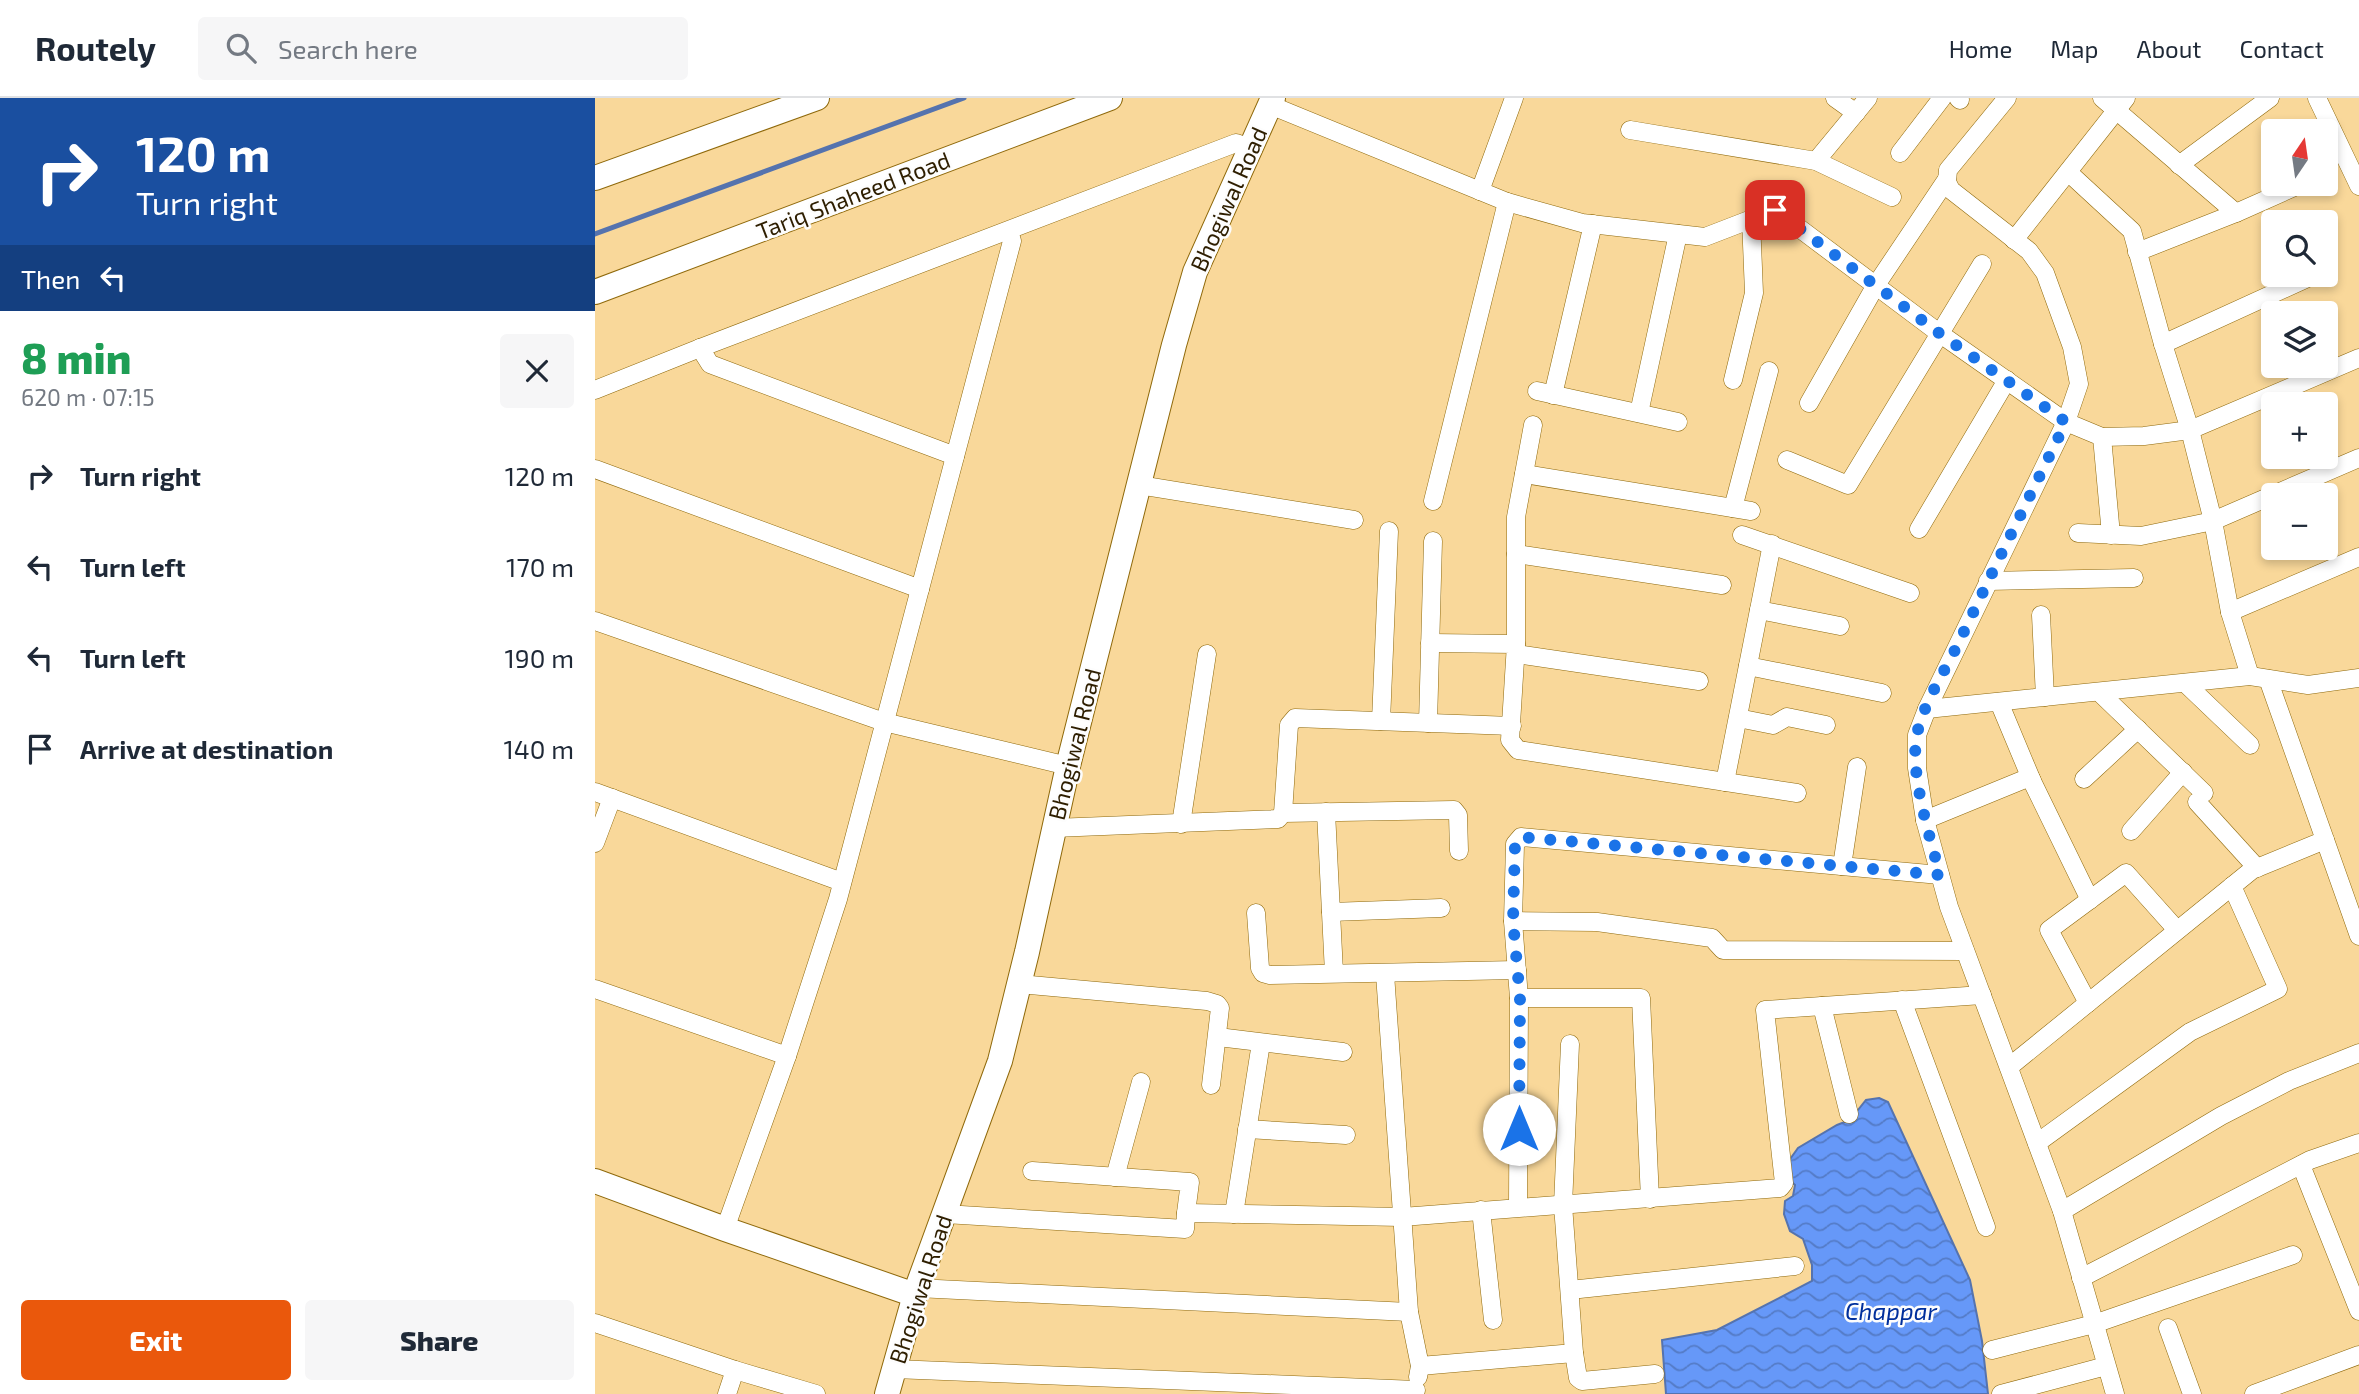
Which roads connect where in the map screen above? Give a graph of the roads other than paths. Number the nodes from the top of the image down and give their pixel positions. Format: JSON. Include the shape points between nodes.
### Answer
{"nodes":[{"id":1,"x":817,"y":98,"type":"edge"},
{"id":2,"x":1110,"y":98,"type":"edge"},
{"id":3,"x":1514,"y":98,"type":"edge"},
{"id":4,"x":1835,"y":98,"type":"edge"},
{"id":5,"x":1868,"y":98,"type":"edge"},
{"id":6,"x":1942,"y":98,"type":"edge"},
{"id":7,"x":2007,"y":98,"type":"edge"},
{"id":8,"x":2270,"y":98,"type":"edge"},
{"id":9,"x":2317,"y":98,"type":"edge"},
{"id":10,"x":1271,"y":101,"type":"edge"},
{"id":11,"x":2115,"y":102,"type":"edge"},
{"id":12,"x":1856,"y":113,"type":"junction"},
{"id":13,"x":1630,"y":130,"type":"dead end"},
{"id":14,"x":1250,"y":148,"type":"junction"},
{"id":15,"x":1900,"y":153,"type":"dead end"},
{"id":16,"x":1816,"y":161,"type":"junction"},
{"id":17,"x":2179,"y":165,"type":"junction"},
{"id":18,"x":2068,"y":172,"type":"junction"},
{"id":19,"x":595,"y":178,"type":"edge"},
{"id":20,"x":1947,"y":178,"type":"junction"},
{"id":21,"x":2359,"y":186,"type":"edge"},
{"id":22,"x":1480,"y":191,"type":"junction"},
{"id":23,"x":2274,"y":196,"type":"edge"},
{"id":24,"x":1892,"y":197,"type":"dead end"},
{"id":25,"x":1507,"y":202,"type":"junction"},
{"id":26,"x":2236,"y":213,"type":"junction"},
{"id":27,"x":1751,"y":219,"type":"junction"},
{"id":28,"x":1593,"y":224,"type":"junction"},
{"id":29,"x":1009,"y":231,"type":"junction"},
{"id":30,"x":1678,"y":234,"type":"junction"},
{"id":31,"x":2014,"y":240,"type":"junction"},
{"id":32,"x":2137,"y":252,"type":"junction"},
{"id":33,"x":1982,"y":264,"type":"dead end"},
{"id":34,"x":1877,"y":285,"type":"junction"},
{"id":35,"x":2288,"y":287,"type":"edge"},
{"id":36,"x":595,"y":292,"type":"edge"},
{"id":37,"x":1939,"y":333,"type":"junction"},
{"id":38,"x":2163,"y":344,"type":"junction"},
{"id":39,"x":700,"y":348,"type":"junction"},
{"id":40,"x":2359,"y":358,"type":"edge"},
{"id":41,"x":1769,"y":371,"type":"dead end"},
{"id":42,"x":1733,"y":380,"type":"dead end"},
{"id":43,"x":2007,"y":380,"type":"junction"},
{"id":44,"x":595,"y":390,"type":"edge"},
{"id":45,"x":1808,"y":403,"type":"dead end"},
{"id":46,"x":1639,"y":414,"type":"junction"},
{"id":47,"x":1678,"y":422,"type":"dead end"},
{"id":48,"x":2066,"y":422,"type":"junction"},
{"id":49,"x":1533,"y":425,"type":"dead end"},
{"id":50,"x":2190,"y":430,"type":"junction"},
{"id":51,"x":2102,"y":437,"type":"junction"},
{"id":52,"x":955,"y":456,"type":"junction"},
{"id":53,"x":2359,"y":458,"type":"edge"},
{"id":54,"x":1787,"y":460,"type":"dead end"},
{"id":55,"x":595,"y":469,"type":"edge"},
{"id":56,"x":1524,"y":474,"type":"junction"},
{"id":57,"x":2301,"y":483,"type":"edge"},
{"id":58,"x":1139,"y":485,"type":"junction"},
{"id":59,"x":2261,"y":500,"type":"edge"},
{"id":60,"x":1433,"y":501,"type":"dead end"},
{"id":61,"x":1733,"y":508,"type":"junction"},
{"id":62,"x":1751,"y":511,"type":"dead end"},
{"id":63,"x":1354,"y":520,"type":"dead end"},
{"id":64,"x":2213,"y":521,"type":"junction"},
{"id":65,"x":1919,"y":529,"type":"dead end"},
{"id":66,"x":1389,"y":531,"type":"dead end"},
{"id":67,"x":2078,"y":533,"type":"dead end"},
{"id":68,"x":1742,"y":535,"type":"dead end"},
{"id":69,"x":2111,"y":535,"type":"junction"},
{"id":70,"x":1433,"y":541,"type":"dead end"},
{"id":71,"x":1772,"y":544,"type":"junction"},
{"id":72,"x":1516,"y":554,"type":"junction"},
{"id":73,"x":2359,"y":557,"type":"edge"},
{"id":74,"x":2134,"y":579,"type":"dead end"},
{"id":75,"x":1988,"y":581,"type":"junction"},
{"id":76,"x":1722,"y":585,"type":"dead end"},
{"id":77,"x":920,"y":589,"type":"junction"},
{"id":78,"x":1910,"y":593,"type":"dead end"},
{"id":79,"x":1759,"y":610,"type":"junction"},
{"id":80,"x":2230,"y":612,"type":"junction"},
{"id":81,"x":2041,"y":615,"type":"dead end"},
{"id":82,"x":595,"y":621,"type":"edge"},
{"id":83,"x":1840,"y":626,"type":"dead end"},
{"id":84,"x":1430,"y":643,"type":"junction"},
{"id":85,"x":1516,"y":649,"type":"junction"},
{"id":86,"x":1207,"y":654,"type":"dead end"},
{"id":87,"x":1748,"y":666,"type":"junction"},
{"id":88,"x":2259,"y":678,"type":"junction"},
{"id":89,"x":2359,"y":678,"type":"edge"},
{"id":90,"x":1699,"y":681,"type":"dead end"},
{"id":91,"x":2185,"y":683,"type":"junction"},
{"id":92,"x":2099,"y":692,"type":"junction"},
{"id":93,"x":1882,"y":693,"type":"dead end"},
{"id":94,"x":2045,"y":697,"type":"junction"},
{"id":95,"x":1999,"y":702,"type":"junction"},
{"id":96,"x":1927,"y":709,"type":"junction"},
{"id":97,"x":1738,"y":718,"type":"junction"},
{"id":98,"x":1381,"y":721,"type":"junction"},
{"id":99,"x":884,"y":722,"type":"junction"},
{"id":100,"x":1428,"y":723,"type":"junction"},
{"id":101,"x":1826,"y":725,"type":"dead end"},
{"id":102,"x":1511,"y":726,"type":"junction"},
{"id":103,"x":2138,"y":729,"type":"junction"},
{"id":104,"x":2250,"y":745,"type":"dead end"},
{"id":105,"x":1067,"y":766,"type":"junction"},
{"id":106,"x":1857,"y":767,"type":"dead end"},
{"id":107,"x":2183,"y":772,"type":"junction"},
{"id":108,"x":2084,"y":779,"type":"dead end"},
{"id":109,"x":2032,"y":780,"type":"junction"},
{"id":110,"x":1725,"y":782,"type":"junction"},
{"id":111,"x":1797,"y":793,"type":"dead end"},
{"id":112,"x":603,"y":795,"type":"edge"},
{"id":113,"x":1326,"y":812,"type":"junction"},
{"id":114,"x":1283,"y":813,"type":"junction"},
{"id":115,"x":1925,"y":820,"type":"junction"},
{"id":116,"x":1181,"y":824,"type":"junction"},
{"id":117,"x":1054,"y":828,"type":"junction"},
{"id":118,"x":2131,"y":831,"type":"dead end"},
{"id":119,"x":2325,"y":841,"type":"junction"},
{"id":120,"x":595,"y":843,"type":"edge"},
{"id":121,"x":1459,"y":851,"type":"dead end"},
{"id":122,"x":1842,"y":866,"type":"junction"},
{"id":123,"x":2257,"y":868,"type":"junction"},
{"id":124,"x":1940,"y":875,"type":"junction"},
{"id":125,"x":842,"y":881,"type":"junction"},
{"id":126,"x":2232,"y":886,"type":"junction"},
{"id":127,"x":2090,"y":900,"type":"junction"},
{"id":128,"x":1441,"y":908,"type":"dead end"},
{"id":129,"x":1331,"y":912,"type":"junction"},
{"id":130,"x":1256,"y":913,"type":"dead end"},
{"id":131,"x":1513,"y":921,"type":"junction"},
{"id":132,"x":2178,"y":930,"type":"junction"},
{"id":133,"x":2359,"y":936,"type":"edge"},
{"id":134,"x":1965,"y":951,"type":"junction"},
{"id":135,"x":1517,"y":970,"type":"junction"},
{"id":136,"x":1334,"y":973,"type":"junction"},
{"id":137,"x":1385,"y":974,"type":"junction"},
{"id":138,"x":1019,"y":984,"type":"junction"},
{"id":139,"x":595,"y":989,"type":"edge"},
{"id":140,"x":1982,"y":995,"type":"junction"},
{"id":141,"x":1520,"y":998,"type":"junction"},
{"id":142,"x":1902,"y":1000,"type":"junction"},
{"id":143,"x":2088,"y":1003,"type":"junction"},
{"id":144,"x":1822,"y":1006,"type":"junction"},
{"id":145,"x":1218,"y":1037,"type":"junction"},
{"id":146,"x":1261,"y":1043,"type":"junction"},
{"id":147,"x":1570,"y":1044,"type":"dead end"},
{"id":148,"x":1343,"y":1052,"type":"dead end"},
{"id":149,"x":2359,"y":1053,"type":"edge"},
{"id":150,"x":787,"y":1056,"type":"junction"},
{"id":151,"x":2009,"y":1067,"type":"junction"},
{"id":152,"x":1141,"y":1082,"type":"dead end"},
{"id":153,"x":1211,"y":1085,"type":"dead end"},
{"id":154,"x":1849,"y":1114,"type":"dead end"},
{"id":155,"x":1247,"y":1129,"type":"junction"},
{"id":156,"x":1346,"y":1135,"type":"dead end"},
{"id":157,"x":2037,"y":1143,"type":"junction"},
{"id":158,"x":2359,"y":1143,"type":"edge"},
{"id":159,"x":2301,"y":1165,"type":"junction"},
{"id":160,"x":1032,"y":1171,"type":"dead end"},
{"id":161,"x":1115,"y":1177,"type":"junction"},
{"id":162,"x":595,"y":1181,"type":"edge"},
{"id":163,"x":1650,"y":1199,"type":"junction"},
{"id":164,"x":1563,"y":1205,"type":"junction"},
{"id":165,"x":1518,"y":1207,"type":"junction"},
{"id":166,"x":1481,"y":1210,"type":"junction"},
{"id":167,"x":2062,"y":1211,"type":"junction"},
{"id":168,"x":1186,"y":1213,"type":"junction"},
{"id":169,"x":944,"y":1214,"type":"junction"},
{"id":170,"x":1234,"y":1214,"type":"junction"},
{"id":171,"x":1402,"y":1217,"type":"junction"},
{"id":172,"x":1986,"y":1227,"type":"dead end"},
{"id":173,"x":725,"y":1229,"type":"junction"},
{"id":174,"x":2293,"y":1255,"type":"dead end"},
{"id":175,"x":1795,"y":1266,"type":"dead end"},
{"id":176,"x":2081,"y":1278,"type":"junction"},
{"id":177,"x":1570,"y":1290,"type":"junction"},
{"id":178,"x":916,"y":1292,"type":"junction"},
{"id":179,"x":2359,"y":1311,"type":"edge"},
{"id":180,"x":1409,"y":1312,"type":"junction"},
{"id":181,"x":1493,"y":1320,"type":"dead end"},
{"id":182,"x":595,"y":1322,"type":"edge"},
{"id":183,"x":2094,"y":1324,"type":"junction"},
{"id":184,"x":2168,"y":1328,"type":"dead end"},
{"id":185,"x":1993,"y":1350,"type":"dead end"},
{"id":186,"x":1574,"y":1353,"type":"junction"},
{"id":187,"x":2359,"y":1355,"type":"edge"},
{"id":188,"x":1420,"y":1366,"type":"junction"},
{"id":189,"x":2106,"y":1366,"type":"junction"},
{"id":190,"x":894,"y":1369,"type":"junction"},
{"id":191,"x":735,"y":1370,"type":"junction"},
{"id":192,"x":1655,"y":1374,"type":"dead end"},
{"id":193,"x":1607,"y":1386,"type":"edge"},
{"id":194,"x":1291,"y":1389,"type":"edge"},
{"id":195,"x":1416,"y":1392,"type":"edge"},
{"id":196,"x":727,"y":1394,"type":"edge"},
{"id":197,"x":816,"y":1394,"type":"edge"},
{"id":198,"x":887,"y":1394,"type":"edge"},
{"id":199,"x":2001,"y":1394,"type":"edge"},
{"id":200,"x":2115,"y":1394,"type":"edge"},
{"id":201,"x":2192,"y":1394,"type":"edge"},
{"id":202,"x":2254,"y":1394,"type":"edge"}],
"edges":[{"from":1,"to":19,"type":"main road"},
{"from":2,"to":36,"type":"main road","name":"Tariq Shaheed Road"},
{"from":3,"to":22,"type":"street"},
{"from":4,"to":12,"type":"street"},
{"from":5,"to":12,"type":"street"},
{"from":6,"to":15,"type":"street"},
{"from":7,"to":20,"type":"street","via":[[1948,170]]},
{"from":8,"to":17,"type":"street"},
{"from":9,"to":21,"type":"street"},
{"from":10,"to":14,"type":"main road","name":"Bhogiwal Road"},
{"from":10,"to":22,"type":"street"},
{"from":11,"to":17,"type":"street"},
{"from":11,"to":18,"type":"street"},
{"from":12,"to":16,"type":"street"},
{"from":13,"to":16,"type":"street"},
{"from":14,"to":29,"type":"street","via":[[1236,143]]},
{"from":14,"to":58,"type":"main road","name":"Bhogiwal Road","via":[[1195,272]]},
{"from":16,"to":24,"type":"street"},
{"from":17,"to":26,"type":"street"},
{"from":18,"to":31,"type":"street"},
{"from":18,"to":32,"type":"street","via":[[2131,231]]},
{"from":20,"to":31,"type":"street","via":[[1951,190]]},
{"from":20,"to":34,"type":"street"},
{"from":22,"to":25,"type":"street"},
{"from":23,"to":26,"type":"street"},
{"from":25,"to":28,"type":"street"},
{"from":25,"to":60,"type":"street"},
{"from":26,"to":32,"type":"street"},
{"from":27,"to":30,"type":"street","via":[[1705,237]]},
{"from":27,"to":34,"type":"street","via":[[1775,210]]},
{"from":27,"to":42,"type":"street","via":[[1753,293]]},
{"from":28,"to":30,"type":"street"},
{"from":28,"to":46,"type":"street","via":[[1545,393]]},
{"from":29,"to":39,"type":"street"},
{"from":29,"to":52,"type":"street","via":[[1012,241]]},
{"from":30,"to":46,"type":"street"},
{"from":31,"to":48,"type":"street","via":[[2045,273],[2072,348],[2079,384]]},
{"from":32,"to":38,"type":"street"},
{"from":33,"to":37,"type":"street"},
{"from":34,"to":37,"type":"street"},
{"from":34,"to":45,"type":"street"},
{"from":35,"to":38,"type":"street"},
{"from":37,"to":43,"type":"street"},
{"from":37,"to":54,"type":"street","via":[[1848,485]]},
{"from":38,"to":50,"type":"street"},
{"from":39,"to":44,"type":"street"},
{"from":39,"to":52,"type":"street","via":[[710,364]]},
{"from":40,"to":50,"type":"street"},
{"from":41,"to":61,"type":"street"},
{"from":43,"to":48,"type":"street"},
{"from":43,"to":65,"type":"street"},
{"from":46,"to":47,"type":"street"},
{"from":48,"to":51,"type":"street"},
{"from":48,"to":75,"type":"street"},
{"from":49,"to":56,"type":"street"},
{"from":50,"to":51,"type":"street"},
{"from":50,"to":64,"type":"street"},
{"from":51,"to":69,"type":"street"},
{"from":52,"to":77,"type":"street"},
{"from":53,"to":57,"type":"street"},
{"from":55,"to":77,"type":"street"},
{"from":56,"to":61,"type":"street"},
{"from":56,"to":72,"type":"street","via":[[1516,517]]},
{"from":58,"to":63,"type":"street"},
{"from":58,"to":105,"type":"main road","name":"Bhogiwal Road"},
{"from":59,"to":64,"type":"street"},
{"from":61,"to":62,"type":"street"},
{"from":64,"to":69,"type":"street","via":[[2141,536]]},
{"from":64,"to":80,"type":"street"},
{"from":66,"to":98,"type":"street"},
{"from":67,"to":69,"type":"street"},
{"from":68,"to":71,"type":"street"},
{"from":70,"to":84,"type":"street"},
{"from":71,"to":78,"type":"street"},
{"from":71,"to":79,"type":"street"},
{"from":72,"to":76,"type":"street"},
{"from":72,"to":85,"type":"street"},
{"from":73,"to":80,"type":"street"},
{"from":74,"to":75,"type":"street"},
{"from":75,"to":96,"type":"street"},
{"from":77,"to":99,"type":"street"},
{"from":79,"to":83,"type":"street"},
{"from":79,"to":87,"type":"street"},
{"from":80,"to":88,"type":"street"},
{"from":81,"to":94,"type":"street"},
{"from":82,"to":99,"type":"street"},
{"from":84,"to":85,"type":"street"},
{"from":84,"to":100,"type":"street"},
{"from":85,"to":90,"type":"street"},
{"from":85,"to":102,"type":"street"},
{"from":86,"to":116,"type":"street"},
{"from":87,"to":93,"type":"street"},
{"from":87,"to":97,"type":"street"},
{"from":88,"to":89,"type":"street","via":[[2308,685]]},
{"from":88,"to":91,"type":"street"},
{"from":88,"to":119,"type":"street"},
{"from":91,"to":92,"type":"street"},
{"from":91,"to":104,"type":"street"},
{"from":92,"to":94,"type":"street"},
{"from":92,"to":103,"type":"street"},
{"from":94,"to":95,"type":"street"},
{"from":95,"to":96,"type":"street"},
{"from":95,"to":109,"type":"street"},
{"from":96,"to":115,"type":"street","via":[[1917,735]]},
{"from":97,"to":101,"type":"street","via":[[1773,725],[1787,717]]},
{"from":97,"to":110,"type":"street"},
{"from":98,"to":100,"type":"street"},
{"from":98,"to":114,"type":"street","via":[[1291,721]]},
{"from":99,"to":105,"type":"street"},
{"from":99,"to":125,"type":"street"},
{"from":100,"to":102,"type":"street"},
{"from":102,"to":110,"type":"street","via":[[1510,740],[1518,750]]},
{"from":103,"to":107,"type":"street"},
{"from":103,"to":108,"type":"street"},
{"from":105,"to":117,"type":"main road","name":"Bhogiwal Road"},
{"from":106,"to":122,"type":"street"},
{"from":107,"to":118,"type":"street"},
{"from":107,"to":123,"type":"street"},
{"from":109,"to":115,"type":"street","via":[[2030,777]]},
{"from":109,"to":127,"type":"street"},
{"from":110,"to":111,"type":"street"},
{"from":112,"to":120,"type":"street"},
{"from":112,"to":125,"type":"street"},
{"from":113,"to":114,"type":"street"},
{"from":113,"to":121,"type":"street","via":[[1454,810]]},
{"from":113,"to":129,"type":"street"},
{"from":114,"to":116,"type":"street","via":[[1278,819]]},
{"from":115,"to":124,"type":"street"},
{"from":116,"to":117,"type":"street"},
{"from":117,"to":138,"type":"main road","name":"Bhogiwal Road"},
{"from":119,"to":123,"type":"street"},
{"from":119,"to":133,"type":"street"},
{"from":122,"to":124,"type":"street"},
{"from":122,"to":131,"type":"street","via":[[1521,837],[1515,844]]},
{"from":123,"to":126,"type":"street"},
{"from":124,"to":134,"type":"street"},
{"from":125,"to":150,"type":"street"},
{"from":126,"to":132,"type":"street"},
{"from":126,"to":157,"type":"street","via":[[2278,989],[2190,1032]]},
{"from":127,"to":132,"type":"street","via":[[2126,873]]},
{"from":127,"to":143,"type":"street","via":[[2049,930]]},
{"from":128,"to":129,"type":"street"},
{"from":129,"to":136,"type":"street"},
{"from":130,"to":136,"type":"street","via":[[1263,972]]},
{"from":131,"to":134,"type":"street","via":[[1597,922],[1712,939],[1723,950]]},
{"from":131,"to":135,"type":"street"},
{"from":132,"to":143,"type":"street"},
{"from":134,"to":140,"type":"street"},
{"from":135,"to":137,"type":"street"},
{"from":135,"to":141,"type":"street"},
{"from":136,"to":137,"type":"street"},
{"from":137,"to":171,"type":"street"},
{"from":138,"to":145,"type":"street","via":[[1207,1000],[1220,1008]]},
{"from":138,"to":169,"type":"main road","name":"Bhogiwal Road","via":[[1000,1061]]},
{"from":139,"to":150,"type":"street"},
{"from":140,"to":142,"type":"street"},
{"from":140,"to":151,"type":"street"},
{"from":141,"to":163,"type":"street","via":[[1641,998]]},
{"from":141,"to":165,"type":"street"},
{"from":142,"to":144,"type":"street"},
{"from":142,"to":172,"type":"street"},
{"from":143,"to":151,"type":"street"},
{"from":144,"to":154,"type":"street"},
{"from":144,"to":163,"type":"street","via":[[1765,1010],[1783,1186]]},
{"from":145,"to":146,"type":"street"},
{"from":145,"to":153,"type":"street"},
{"from":146,"to":148,"type":"street"},
{"from":146,"to":155,"type":"street"},
{"from":147,"to":164,"type":"street"},
{"from":149,"to":167,"type":"street","via":[[2289,1081],[2221,1116]]},
{"from":150,"to":173,"type":"street"},
{"from":151,"to":157,"type":"street"},
{"from":152,"to":161,"type":"street"},
{"from":155,"to":156,"type":"street"},
{"from":155,"to":170,"type":"street"},
{"from":157,"to":167,"type":"street"},
{"from":158,"to":159,"type":"street"},
{"from":159,"to":176,"type":"street"},
{"from":159,"to":179,"type":"street"},
{"from":160,"to":161,"type":"street"},
{"from":161,"to":168,"type":"street","via":[[1190,1182]]},
{"from":162,"to":173,"type":"main road"},
{"from":163,"to":164,"type":"street"},
{"from":164,"to":165,"type":"street"},
{"from":164,"to":177,"type":"street"},
{"from":165,"to":166,"type":"street"},
{"from":166,"to":171,"type":"street"},
{"from":166,"to":181,"type":"street"},
{"from":167,"to":176,"type":"street"},
{"from":168,"to":169,"type":"street","via":[[1185,1229]]},
{"from":168,"to":170,"type":"street"},
{"from":169,"to":178,"type":"main road","name":"Bhogiwal Road"},
{"from":170,"to":171,"type":"street"},
{"from":171,"to":180,"type":"street"},
{"from":173,"to":178,"type":"main road"},
{"from":174,"to":183,"type":"street"},
{"from":175,"to":177,"type":"street"},
{"from":176,"to":183,"type":"street"},
{"from":177,"to":186,"type":"street"},
{"from":178,"to":180,"type":"street"},
{"from":178,"to":190,"type":"main road","name":"Bhogiwal Road"},
{"from":180,"to":188,"type":"street"},
{"from":182,"to":191,"type":"street"},
{"from":183,"to":185,"type":"street"},
{"from":183,"to":189,"type":"street"},
{"from":184,"to":201,"type":"street"},
{"from":186,"to":188,"type":"street"},
{"from":186,"to":193,"type":"street","via":[[1580,1380]]},
{"from":187,"to":202,"type":"street"},
{"from":188,"to":195,"type":"street"},
{"from":189,"to":199,"type":"street"},
{"from":189,"to":200,"type":"street"},
{"from":190,"to":194,"type":"street"},
{"from":190,"to":198,"type":"main road","name":"Bhogiwal Road"},
{"from":191,"to":196,"type":"street"},
{"from":191,"to":197,"type":"street"},
{"from":192,"to":193,"type":"street"},
{"from":194,"to":195,"type":"street"}]}
